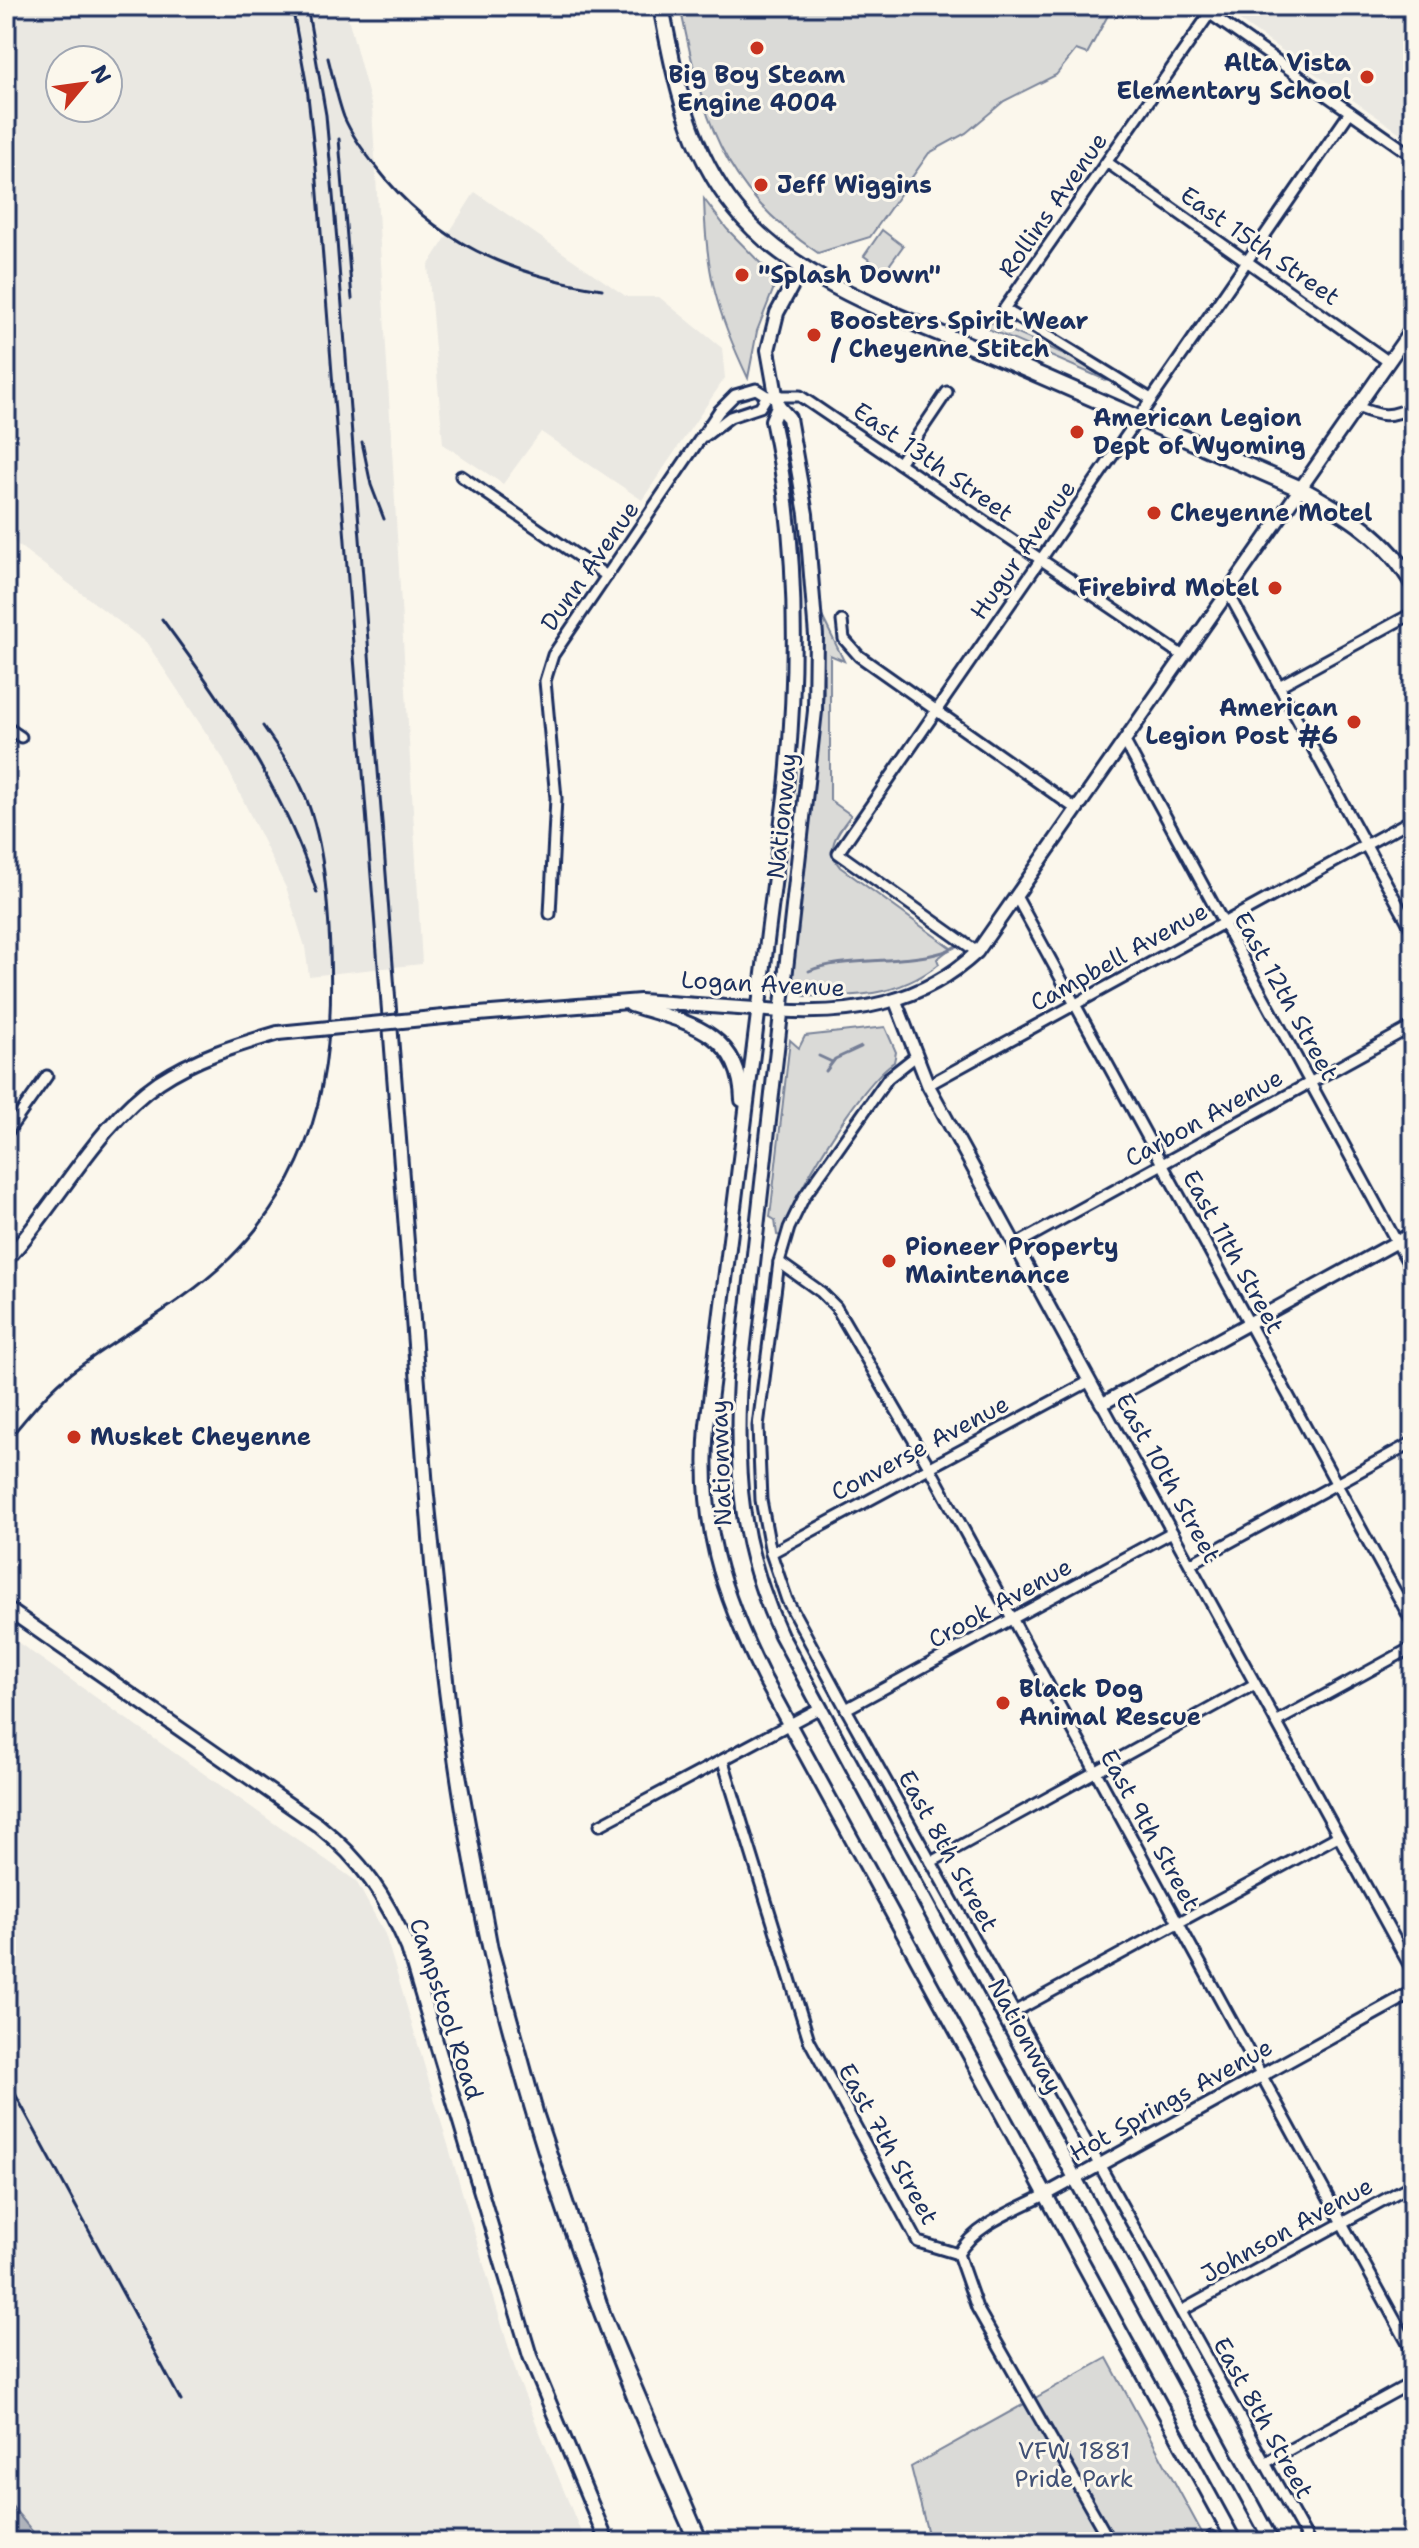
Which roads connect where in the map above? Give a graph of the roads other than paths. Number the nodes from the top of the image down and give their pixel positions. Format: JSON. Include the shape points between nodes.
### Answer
{"nodes":[{"id":1,"x":661,"y":6,"type":"edge"},
{"id":2,"x":1199,"y":6,"type":"edge"},
{"id":3,"x":1212,"y":10,"type":"edge"},
{"id":4,"x":1350,"y":112,"type":"junction"},
{"id":5,"x":1413,"y":156,"type":"edge"},
{"id":6,"x":1108,"y":163,"type":"junction"},
{"id":7,"x":1248,"y":261,"type":"junction"},
{"id":8,"x":802,"y":267,"type":"junction"},
{"id":9,"x":1413,"y":327,"type":"edge"},
{"id":10,"x":1389,"y":362,"type":"junction"},
{"id":11,"x":947,"y":392,"type":"dead end"},
{"id":12,"x":773,"y":399,"type":"junction"},
{"id":13,"x":1151,"y":399,"type":"junction"},
{"id":14,"x":1413,"y":406,"type":"edge"},
{"id":15,"x":1357,"y":407,"type":"junction"},
{"id":16,"x":1138,"y":418,"type":"junction"},
{"id":17,"x":702,"y":438,"type":"junction"},
{"id":18,"x":899,"y":463,"type":"junction"},
{"id":19,"x":461,"y":476,"type":"dead end"},
{"id":20,"x":1301,"y":489,"type":"junction"},
{"id":21,"x":1040,"y":560,"type":"junction"},
{"id":22,"x":607,"y":576,"type":"junction"},
{"id":23,"x":1413,"y":584,"type":"edge"},
{"id":24,"x":1228,"y":592,"type":"junction"},
{"id":25,"x":1413,"y":613,"type":"edge"},
{"id":26,"x":842,"y":621,"type":"dead end"},
{"id":27,"x":1183,"y":656,"type":"junction"},
{"id":28,"x":1279,"y":686,"type":"junction"},
{"id":29,"x":935,"y":712,"type":"junction"},
{"id":30,"x":6,"y":727,"type":"edge"},
{"id":31,"x":21,"y":737,"type":"dead end"},
{"id":32,"x":1124,"y":740,"type":"junction"},
{"id":33,"x":1076,"y":809,"type":"junction"},
{"id":34,"x":1413,"y":819,"type":"edge"},
{"id":35,"x":1366,"y":845,"type":"junction"},
{"id":36,"x":1017,"y":898,"type":"junction"},
{"id":37,"x":550,"y":914,"type":"dead end"},
{"id":38,"x":1223,"y":923,"type":"junction"},
{"id":39,"x":1413,"y":932,"type":"edge"},
{"id":40,"x":977,"y":952,"type":"junction"},
{"id":41,"x":895,"y":1000,"type":"junction"},
{"id":42,"x":620,"y":1002,"type":"junction"},
{"id":43,"x":1075,"y":1004,"type":"junction"},
{"id":44,"x":759,"y":1009,"type":"junction"},
{"id":45,"x":782,"y":1011,"type":"junction"},
{"id":46,"x":1413,"y":1026,"type":"edge"},
{"id":47,"x":916,"y":1056,"type":"junction"},
{"id":48,"x":47,"y":1076,"type":"dead end"},
{"id":49,"x":1310,"y":1083,"type":"junction"},
{"id":50,"x":928,"y":1085,"type":"junction"},
{"id":51,"x":6,"y":1134,"type":"edge"},
{"id":52,"x":744,"y":1137,"type":"junction"},
{"id":53,"x":1162,"y":1164,"type":"junction"},
{"id":54,"x":1413,"y":1233,"type":"edge"},
{"id":55,"x":1397,"y":1242,"type":"junction"},
{"id":56,"x":1015,"y":1245,"type":"junction"},
{"id":57,"x":6,"y":1260,"type":"edge"},
{"id":58,"x":779,"y":1262,"type":"junction"},
{"id":59,"x":1413,"y":1272,"type":"edge"},
{"id":60,"x":1249,"y":1323,"type":"junction"},
{"id":61,"x":1090,"y":1381,"type":"junction"},
{"id":62,"x":1102,"y":1404,"type":"junction"},
{"id":63,"x":1413,"y":1442,"type":"edge"},
{"id":64,"x":930,"y":1468,"type":"junction"},
{"id":65,"x":1336,"y":1484,"type":"junction"},
{"id":66,"x":1172,"y":1532,"type":"junction"},
{"id":67,"x":771,"y":1553,"type":"junction"},
{"id":68,"x":1190,"y":1564,"type":"junction"},
{"id":69,"x":6,"y":1608,"type":"edge"},
{"id":70,"x":1012,"y":1619,"type":"junction"},
{"id":71,"x":1413,"y":1624,"type":"edge"},
{"id":72,"x":1413,"y":1647,"type":"edge"},
{"id":73,"x":1255,"y":1684,"type":"junction"},
{"id":74,"x":820,"y":1708,"type":"junction"},
{"id":75,"x":846,"y":1709,"type":"junction"},
{"id":76,"x":1276,"y":1722,"type":"junction"},
{"id":77,"x":790,"y":1725,"type":"junction"},
{"id":78,"x":723,"y":1761,"type":"junction"},
{"id":79,"x":1095,"y":1772,"type":"junction"},
{"id":80,"x":600,"y":1825,"type":"dead end"},
{"id":81,"x":1338,"y":1836,"type":"junction"},
{"id":82,"x":931,"y":1862,"type":"junction"},
{"id":83,"x":1178,"y":1923,"type":"junction"},
{"id":84,"x":1413,"y":1972,"type":"edge"},
{"id":85,"x":1413,"y":1992,"type":"edge"},
{"id":86,"x":1014,"y":2012,"type":"junction"},
{"id":87,"x":1261,"y":2075,"type":"junction"},
{"id":88,"x":1099,"y":2164,"type":"junction"},
{"id":89,"x":1077,"y":2176,"type":"junction"},
{"id":90,"x":1413,"y":2184,"type":"edge"},
{"id":91,"x":1045,"y":2195,"type":"junction"},
{"id":92,"x":1342,"y":2223,"type":"junction"},
{"id":93,"x":958,"y":2254,"type":"junction"},
{"id":94,"x":1181,"y":2311,"type":"junction"},
{"id":95,"x":1413,"y":2353,"type":"edge"},
{"id":96,"x":1413,"y":2382,"type":"edge"},
{"id":97,"x":1265,"y":2463,"type":"junction"},
{"id":98,"x":607,"y":2542,"type":"edge"},
{"id":99,"x":1110,"y":2542,"type":"edge"},
{"id":100,"x":1235,"y":2542,"type":"edge"},
{"id":101,"x":1272,"y":2542,"type":"edge"},
{"id":102,"x":1309,"y":2542,"type":"edge"}],
"edges":[{"from":1,"to":8,"type":"main road","via":[[681,98],[706,164],[736,211]]},
{"from":2,"to":3,"type":"street"},
{"from":3,"to":4,"type":"street"},
{"from":3,"to":6,"type":"street","name":"Rollins Avenue"},
{"from":4,"to":5,"type":"street"},
{"from":4,"to":7,"type":"street","name":"Hugur Avenue"},
{"from":6,"to":7,"type":"street","name":"East 15th Street"},
{"from":6,"to":13,"type":"street","name":"Rollins Avenue","via":[[1004,309]]},
{"from":7,"to":10,"type":"street","name":"East 15th Street"},
{"from":7,"to":13,"type":"street","name":"Hugur Avenue"},
{"from":8,"to":12,"type":"main road","name":"Nationway","via":[[770,333]]},
{"from":8,"to":16,"type":"main road"},
{"from":9,"to":10,"type":"street","name":"Logan Avenue"},
{"from":10,"to":15,"type":"street","name":"Logan Avenue"},
{"from":11,"to":18,"type":"street"},
{"from":12,"to":17,"type":"street","via":[[730,417]]},
{"from":12,"to":17,"type":"street","name":"Dunn Avenue","via":[[756,389],[735,395]]},
{"from":12,"to":18,"type":"street","name":"East 13th Street","via":[[806,399]]},
{"from":12,"to":44,"type":"main road","name":"Nationway","via":[[793,585],[794,686]]},
{"from":12,"to":45,"type":"main road","name":"Nationway","via":[[789,418],[803,495],[817,655],[813,737]]},
{"from":13,"to":16,"type":"street","name":"Hugur Avenue"},
{"from":14,"to":15,"type":"street","via":[[1382,417]]},
{"from":15,"to":20,"type":"street","name":"Logan Avenue"},
{"from":16,"to":20,"type":"main road"},
{"from":16,"to":21,"type":"street","name":"Hugur Avenue"},
{"from":17,"to":22,"type":"street","name":"Dunn Avenue"},
{"from":18,"to":21,"type":"street","name":"East 13th Street"},
{"from":19,"to":22,"type":"street"},
{"from":20,"to":23,"type":"main road","via":[[1369,532]]},
{"from":20,"to":24,"type":"street","name":"Logan Avenue"},
{"from":21,"to":27,"type":"street","name":"East 13th Street"},
{"from":21,"to":29,"type":"street","name":"Hugur Avenue"},
{"from":22,"to":37,"type":"street","name":"Dunn Avenue","via":[[556,649],[545,681],[556,798]]},
{"from":24,"to":27,"type":"street","name":"Logan Avenue"},
{"from":24,"to":28,"type":"street"},
{"from":25,"to":28,"type":"street"},
{"from":26,"to":29,"type":"street","via":[[847,646]]},
{"from":27,"to":32,"type":"street","name":"Logan Avenue"},
{"from":28,"to":35,"type":"street"},
{"from":29,"to":33,"type":"street"},
{"from":29,"to":40,"type":"street","name":"Hugur Avenue","via":[[838,853]]},
{"from":30,"to":31,"type":"street"},
{"from":32,"to":33,"type":"street","name":"Logan Avenue"},
{"from":32,"to":38,"type":"street","name":"East 12th Street"},
{"from":33,"to":36,"type":"street","name":"Logan Avenue"},
{"from":34,"to":35,"type":"street","name":"Campbell Avenue"},
{"from":35,"to":38,"type":"street","name":"Campbell Avenue"},
{"from":35,"to":39,"type":"street"},
{"from":36,"to":40,"type":"street","name":"Logan Avenue"},
{"from":36,"to":43,"type":"street","name":"East 11th Street"},
{"from":38,"to":43,"type":"street","name":"Campbell Avenue"},
{"from":38,"to":49,"type":"street","name":"East 12th Street"},
{"from":40,"to":41,"type":"street","name":"Logan Avenue","via":[[934,984]]},
{"from":41,"to":45,"type":"street","name":"Logan Avenue","via":[[842,1013]]},
{"from":41,"to":47,"type":"street","name":"East 10th Street"},
{"from":42,"to":44,"type":"main road","name":"Logan Avenue"},
{"from":42,"to":52,"type":"main road","via":[[688,1022],[721,1043],[741,1083]]},
{"from":42,"to":57,"type":"main road","name":"Logan Avenue","bridge":true,"via":[[278,1033],[202,1058],[146,1093],[111,1128]]},
{"from":43,"to":50,"type":"street","name":"Campbell Avenue"},
{"from":43,"to":53,"type":"street","name":"East 11th Street"},
{"from":44,"to":45,"type":"main road","name":"Logan Avenue"},
{"from":44,"to":52,"type":"main road","name":"Nationway"},
{"from":45,"to":74,"type":"main road","name":"Nationway","via":[[743,1342],[739,1484],[757,1578]]},
{"from":46,"to":49,"type":"street","name":"Carbon Avenue"},
{"from":47,"to":50,"type":"street","name":"East 10th Street"},
{"from":47,"to":58,"type":"street","via":[[888,1078],[804,1197]]},
{"from":48,"to":51,"type":"street"},
{"from":49,"to":53,"type":"street","name":"Carbon Avenue"},
{"from":49,"to":55,"type":"street","name":"East 12th Street"},
{"from":50,"to":56,"type":"street","name":"East 10th Street"},
{"from":52,"to":77,"type":"main road","name":"Nationway","via":[[707,1425],[707,1516],[724,1589]]},
{"from":53,"to":56,"type":"street","name":"Carbon Avenue"},
{"from":53,"to":60,"type":"street","name":"East 11th Street"},
{"from":54,"to":55,"type":"street"},
{"from":55,"to":59,"type":"street","name":"East 12th Street"},
{"from":55,"to":60,"type":"street"},
{"from":56,"to":61,"type":"street","name":"East 10th Street"},
{"from":58,"to":64,"type":"street","name":"East 9th Street","via":[[836,1307]]},
{"from":58,"to":67,"type":"street","via":[[758,1426],[761,1500]]},
{"from":60,"to":62,"type":"street"},
{"from":60,"to":65,"type":"street","name":"East 11th Street"},
{"from":61,"to":62,"type":"street","name":"East 10th Street"},
{"from":61,"to":64,"type":"street","name":"Converse Avenue"},
{"from":62,"to":66,"type":"street","name":"East 10th Street"},
{"from":63,"to":65,"type":"street"},
{"from":64,"to":67,"type":"street","name":"Converse Avenue"},
{"from":64,"to":70,"type":"street","name":"East 9th Street"},
{"from":65,"to":68,"type":"street"},
{"from":65,"to":71,"type":"street","name":"East 11th Street"},
{"from":66,"to":68,"type":"street","name":"East 10th Street"},
{"from":66,"to":70,"type":"street","name":"Crook Avenue"},
{"from":67,"to":75,"type":"street","name":"East 8th Street","via":[[787,1600]]},
{"from":68,"to":73,"type":"street","name":"East 10th Street"},
{"from":69,"to":98,"type":"main road","name":"Campstool Road","via":[[318,1825],[346,1847],[382,1892],[408,1948],[530,2356]]},
{"from":70,"to":75,"type":"street","name":"Crook Avenue"},
{"from":70,"to":79,"type":"street","name":"East 9th Street"},
{"from":72,"to":76,"type":"street"},
{"from":73,"to":76,"type":"street","name":"East 10th Street"},
{"from":73,"to":79,"type":"street"},
{"from":74,"to":77,"type":"street"},
{"from":74,"to":89,"type":"main road","name":"Nationway"},
{"from":75,"to":82,"type":"street","name":"East 8th Street"},
{"from":76,"to":81,"type":"street","name":"East 10th Street"},
{"from":77,"to":78,"type":"street"},
{"from":77,"to":91,"type":"main road","name":"Nationway"},
{"from":78,"to":80,"type":"street"},
{"from":78,"to":93,"type":"street","name":"East 7th Street","via":[[809,2040],[918,2242]]},
{"from":79,"to":82,"type":"street"},
{"from":79,"to":83,"type":"street","name":"East 9th Street"},
{"from":81,"to":83,"type":"street"},
{"from":81,"to":84,"type":"street","name":"East 10th Street"},
{"from":82,"to":86,"type":"street","name":"East 8th Street"},
{"from":83,"to":86,"type":"street"},
{"from":83,"to":87,"type":"street","name":"East 9th Street"},
{"from":85,"to":87,"type":"street","name":"Hot Springs Avenue"},
{"from":86,"to":88,"type":"street","name":"East 8th Street"},
{"from":87,"to":88,"type":"street","name":"Hot Springs Avenue"},
{"from":87,"to":92,"type":"street","name":"East 9th Street"},
{"from":88,"to":89,"type":"street","name":"Hot Springs Avenue"},
{"from":88,"to":94,"type":"street","name":"East 8th Street"},
{"from":89,"to":91,"type":"street","name":"Hot Springs Avenue"},
{"from":89,"to":101,"type":"main road","name":"Nationway"},
{"from":90,"to":92,"type":"street","name":"Johnson Avenue"},
{"from":91,"to":93,"type":"street","name":"Hot Springs Avenue","via":[[986,2226]]},
{"from":91,"to":100,"type":"main road","name":"Nationway"},
{"from":92,"to":94,"type":"street","name":"Johnson Avenue"},
{"from":92,"to":95,"type":"street","name":"East 9th Street"},
{"from":93,"to":99,"type":"street","via":[[977,2308]]},
{"from":94,"to":97,"type":"street","name":"East 8th Street"},
{"from":96,"to":97,"type":"street"},
{"from":97,"to":102,"type":"street","name":"East 8th Street"}]}
